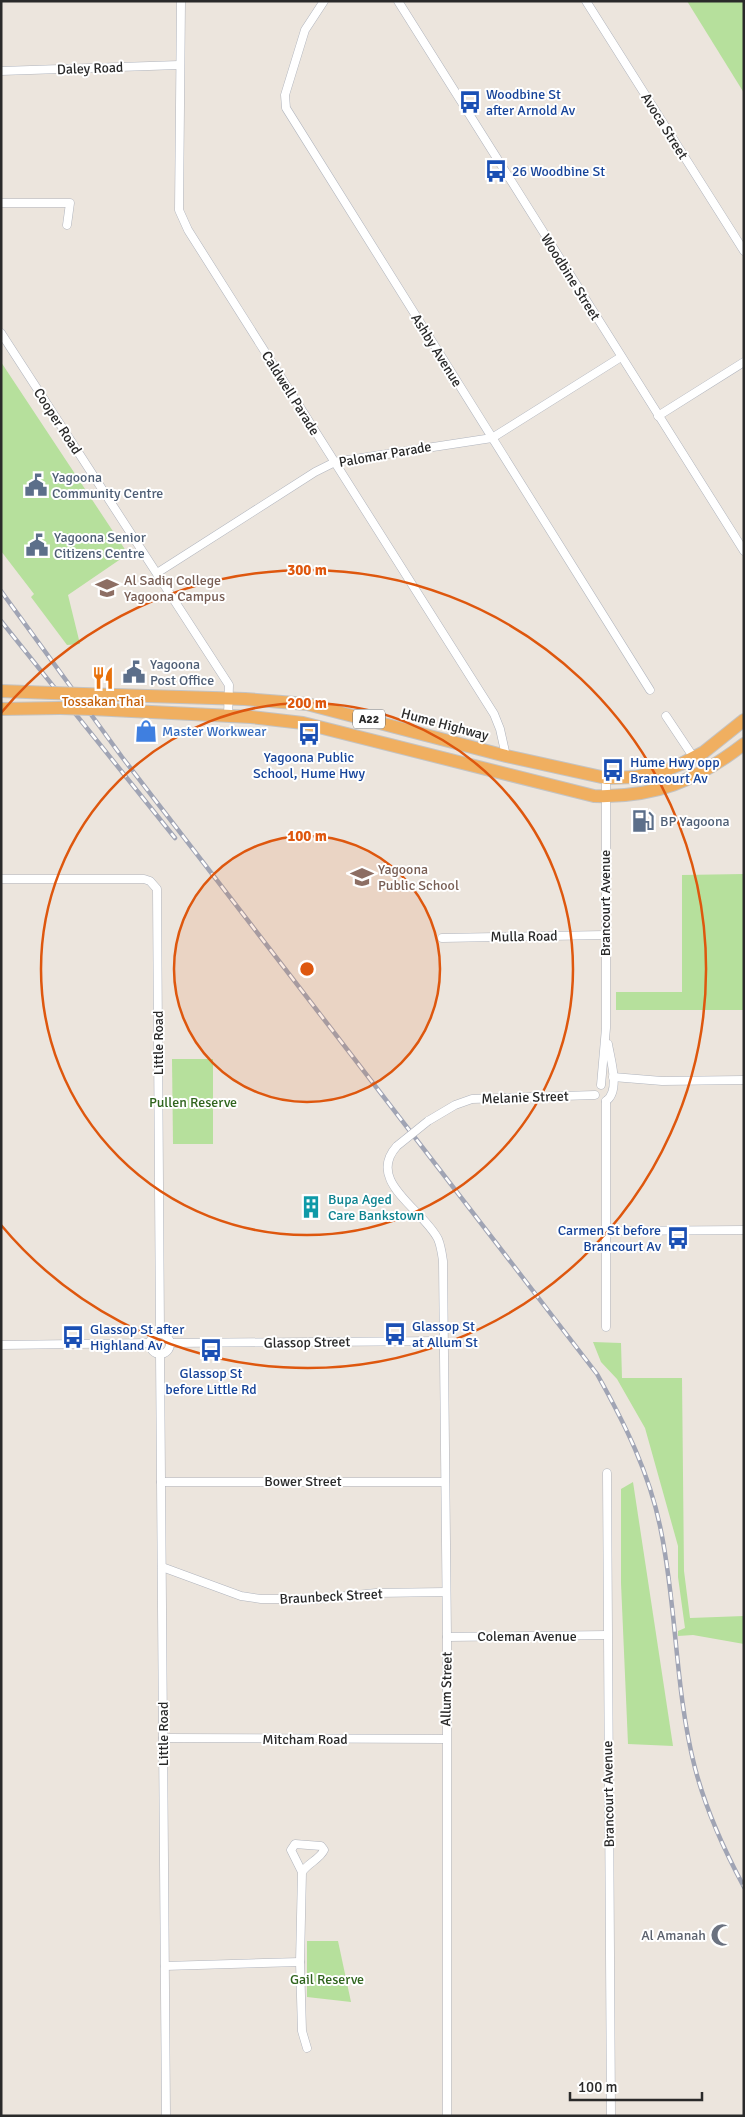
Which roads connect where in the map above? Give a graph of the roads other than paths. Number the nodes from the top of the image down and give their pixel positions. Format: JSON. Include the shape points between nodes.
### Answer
{"nodes":[{"id":1,"x":181,"y":1,"type":"edge"},
{"id":2,"x":324,"y":1,"type":"edge"},
{"id":3,"x":398,"y":1,"type":"edge"},
{"id":4,"x":586,"y":1,"type":"edge"},
{"id":5,"x":180,"y":65,"type":"junction"},
{"id":6,"x":1,"y":71,"type":"edge"},
{"id":7,"x":1,"y":203,"type":"edge"},
{"id":8,"x":67,"y":225,"type":"dead end"},
{"id":9,"x":744,"y":251,"type":"edge"},
{"id":10,"x":1,"y":333,"type":"edge"},
{"id":11,"x":621,"y":357,"type":"junction"},
{"id":12,"x":744,"y":362,"type":"edge"},
{"id":13,"x":658,"y":416,"type":"junction"},
{"id":14,"x":492,"y":438,"type":"junction"},
{"id":15,"x":335,"y":462,"type":"junction"},
{"id":16,"x":744,"y":552,"type":"edge"},
{"id":17,"x":157,"y":573,"type":"junction"},
{"id":18,"x":650,"y":690,"type":"dead end"},
{"id":19,"x":1,"y":692,"type":"edge"},
{"id":20,"x":229,"y":698,"type":"junction"},
{"id":21,"x":1,"y":709,"type":"edge"},
{"id":22,"x":228,"y":716,"type":"junction"},
{"id":23,"x":666,"y":716,"type":"dead end"},
{"id":24,"x":744,"y":720,"type":"edge"},
{"id":25,"x":744,"y":744,"type":"edge"},
{"id":26,"x":506,"y":756,"type":"junction"},
{"id":27,"x":694,"y":758,"type":"junction"},
{"id":28,"x":606,"y":778,"type":"junction"},
{"id":29,"x":605,"y":796,"type":"junction"},
{"id":30,"x":1,"y":880,"type":"edge"},
{"id":31,"x":605,"y":935,"type":"junction"},
{"id":32,"x":442,"y":938,"type":"dead end"},
{"id":33,"x":606,"y":1028,"type":"junction"},
{"id":34,"x":613,"y":1077,"type":"junction"},
{"id":35,"x":744,"y":1080,"type":"edge"},
{"id":36,"x":601,"y":1085,"type":"junction"},
{"id":37,"x":611,"y":1092,"type":"junction"},
{"id":38,"x":595,"y":1095,"type":"junction"},
{"id":39,"x":606,"y":1101,"type":"junction"},
{"id":40,"x":744,"y":1230,"type":"edge"},
{"id":41,"x":607,"y":1231,"type":"junction"},
{"id":42,"x":443,"y":1261,"type":"joint"},
{"id":43,"x":606,"y":1327,"type":"dead end"},
{"id":44,"x":160,"y":1334,"type":"junction"},
{"id":45,"x":444,"y":1341,"type":"junction"},
{"id":46,"x":170,"y":1343,"type":"junction"},
{"id":47,"x":151,"y":1344,"type":"junction"},
{"id":48,"x":1,"y":1345,"type":"edge"},
{"id":49,"x":160,"y":1353,"type":"junction"},
{"id":50,"x":607,"y":1473,"type":"dead end"},
{"id":51,"x":161,"y":1482,"type":"junction"},
{"id":52,"x":445,"y":1482,"type":"junction"},
{"id":53,"x":162,"y":1567,"type":"junction"},
{"id":54,"x":446,"y":1592,"type":"junction"},
{"id":55,"x":607,"y":1635,"type":"junction"},
{"id":56,"x":447,"y":1637,"type":"junction"},
{"id":57,"x":163,"y":1738,"type":"junction"},
{"id":58,"x":446,"y":1739,"type":"junction"},
{"id":59,"x":302,"y":1872,"type":"junction"},
{"id":60,"x":300,"y":1962,"type":"junction"},
{"id":61,"x":165,"y":1966,"type":"junction"},
{"id":62,"x":307,"y":2048,"type":"dead end"},
{"id":63,"x":166,"y":2116,"type":"edge"},
{"id":64,"x":447,"y":2116,"type":"edge"},
{"id":65,"x":611,"y":2116,"type":"edge"}],
"edges":[{"from":1,"to":5,"type":"street","name":"Caldwell Parade"},
{"from":2,"to":14,"type":"street","name":"Ashby Avenue","via":[[305,30],[285,95],[286,108]]},
{"from":3,"to":11,"type":"street","name":"Woodbine Street"},
{"from":4,"to":9,"type":"street","name":"Avoca Street"},
{"from":5,"to":6,"type":"street","name":"Daley Road"},
{"from":5,"to":15,"type":"street","name":"Caldwell Parade","via":[[179,210],[188,230]]},
{"from":7,"to":8,"type":"street","via":[[70,203]]},
{"from":10,"to":17,"type":"street","name":"Cooper Road"},
{"from":11,"to":13,"type":"street","name":"Woodbine Street"},
{"from":11,"to":14,"type":"street","name":"Palomar Parade"},
{"from":12,"to":13,"type":"street"},
{"from":13,"to":16,"type":"street","name":"Woodbine Street"},
{"from":14,"to":15,"type":"street","name":"Palomar Parade"},
{"from":14,"to":18,"type":"street","name":"Ashby Avenue"},
{"from":15,"to":17,"type":"street","name":"Palomar Parade"},
{"from":15,"to":26,"type":"street","name":"Caldwell Parade","via":[[494,714]]},
{"from":17,"to":20,"type":"street","name":"Cooper Road","via":[[228,685]]},
{"from":19,"to":20,"type":"highway","name":"Hume Highway","number":"A22","bridge":true},
{"from":20,"to":22,"type":"street","name":"Cooper Road"},
{"from":20,"to":26,"type":"highway","name":"Hume Highway","number":"A22","via":[[324,707]]},
{"from":21,"to":22,"type":"highway","number":"A22","bridge":true,"via":[[60,708]]},
{"from":22,"to":29,"type":"highway","number":"A22","via":[[274,719],[326,728],[555,787]]},
{"from":23,"to":27,"type":"street"},
{"from":24,"to":27,"type":"highway","name":"Hume Highway","number":"A22"},
{"from":25,"to":29,"type":"highway","number":"A22","via":[[706,771],[678,784],[655,791]]},
{"from":26,"to":28,"type":"highway","name":"Hume Highway","number":"A22"},
{"from":27,"to":28,"type":"highway","name":"Hume Highway","number":"A22","via":[[661,772]]},
{"from":28,"to":29,"type":"street","name":"Brancourt Avenue"},
{"from":29,"to":31,"type":"street","name":"Brancourt Avenue"},
{"from":30,"to":44,"type":"street","name":"Little Road","via":[[144,879],[154,884],[158,893]]},
{"from":31,"to":32,"type":"street","name":"Mulla Road"},
{"from":31,"to":33,"type":"street","name":"Brancourt Avenue"},
{"from":33,"to":34,"type":"street","name":"Brancourt Avenue"},
{"from":33,"to":36,"type":"street","name":"Brancourt Avenue"},
{"from":34,"to":35,"type":"street","via":[[629,1080]]},
{"from":34,"to":37,"type":"street","name":"Brancourt Avenue"},
{"from":36,"to":37,"type":"street","via":[[609,1087]]},
{"from":36,"to":38,"type":"street"},
{"from":37,"to":39,"type":"street"},
{"from":38,"to":39,"type":"street","via":[[599,1101]]},
{"from":38,"to":42,"type":"street","name":"Melanie Street","bridge":true,"via":[[472,1098],[428,1121],[397,1146],[386,1163],[388,1177],[438,1238]]},
{"from":39,"to":41,"type":"street"},
{"from":40,"to":41,"type":"street"},
{"from":41,"to":43,"type":"street"},
{"from":42,"to":45,"type":"street","name":"Allum Street"},
{"from":44,"to":46,"type":"street","via":[[166,1336]]},
{"from":44,"to":47,"type":"street","via":[[152,1338]]},
{"from":45,"to":46,"type":"street","name":"Glassop Street"},
{"from":45,"to":52,"type":"street","name":"Allum Street"},
{"from":46,"to":49,"type":"street","via":[[168,1349]]},
{"from":47,"to":48,"type":"street"},
{"from":47,"to":49,"type":"street"},
{"from":49,"to":51,"type":"street","name":"Little Road"},
{"from":50,"to":55,"type":"street","name":"Brancourt Avenue"},
{"from":51,"to":52,"type":"street","name":"Bower Street"},
{"from":51,"to":53,"type":"street","name":"Little Road"},
{"from":52,"to":54,"type":"street","name":"Allum Street"},
{"from":53,"to":54,"type":"street","name":"Braunbeck Street","via":[[240,1596],[261,1599]]},
{"from":53,"to":57,"type":"street","name":"Little Road"},
{"from":54,"to":56,"type":"street","name":"Allum Street"},
{"from":55,"to":56,"type":"street","name":"Coleman Avenue"},
{"from":55,"to":65,"type":"street","name":"Brancourt Avenue"},
{"from":56,"to":58,"type":"street","name":"Allum Street"},
{"from":57,"to":58,"type":"street","name":"Mitcham Road"},
{"from":57,"to":61,"type":"street","name":"Little Road"},
{"from":58,"to":64,"type":"street","name":"Allum Street"},
{"from":59,"to":59,"type":"street","via":[[291,1850],[295,1844],[321,1846],[324,1850],[322,1855],[312,1860]]},
{"from":59,"to":60,"type":"street"},
{"from":60,"to":61,"type":"street"},
{"from":60,"to":62,"type":"street","via":[[302,2031]]},
{"from":61,"to":63,"type":"street","name":"Little Road"}]}
